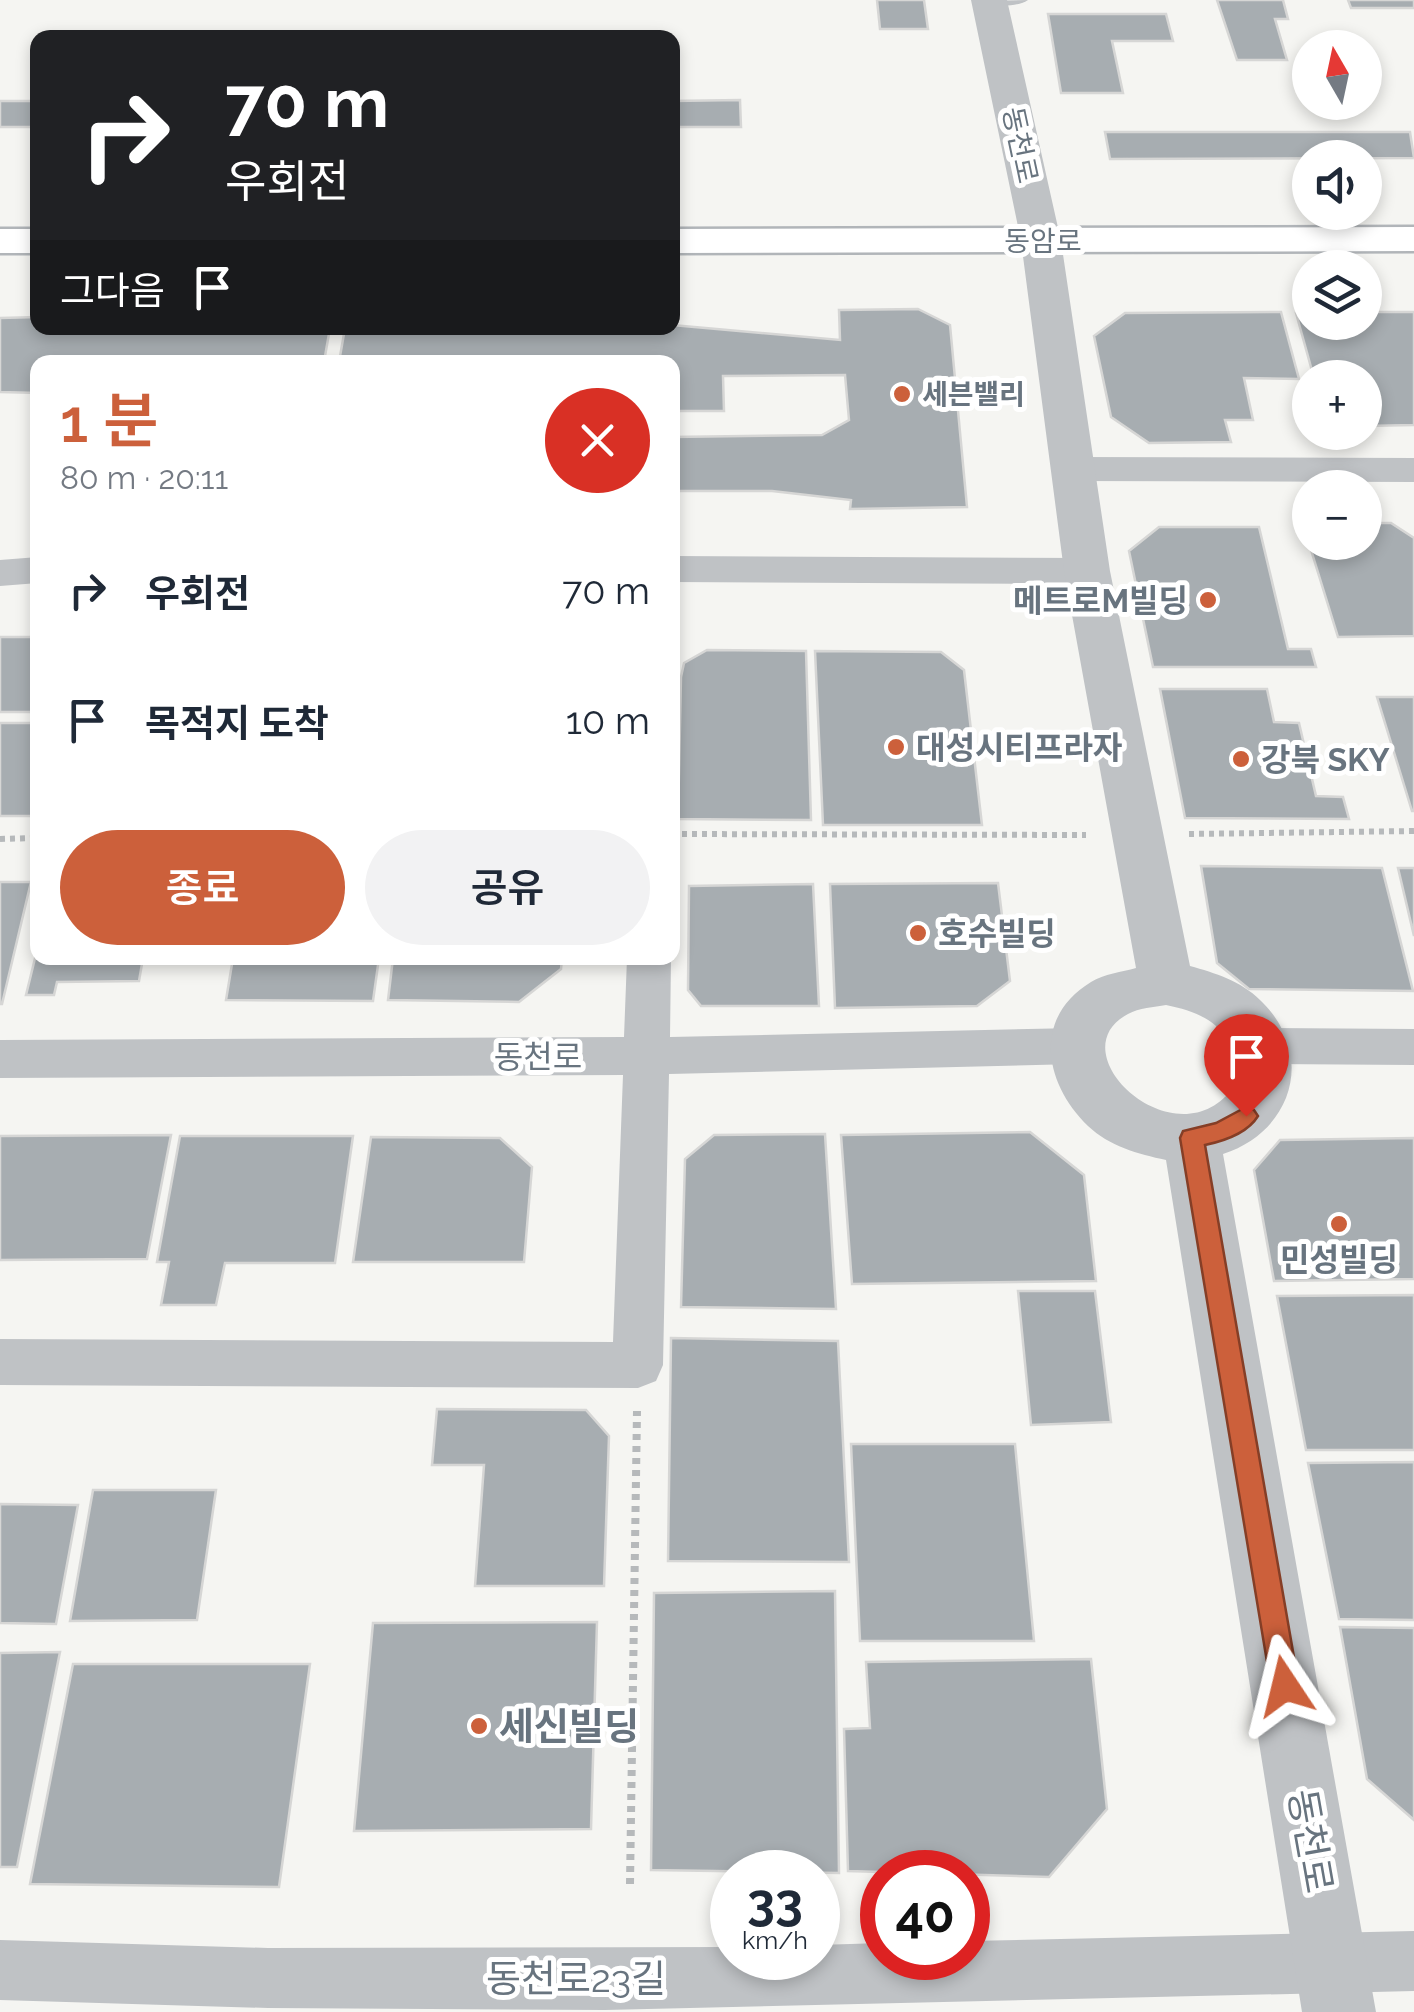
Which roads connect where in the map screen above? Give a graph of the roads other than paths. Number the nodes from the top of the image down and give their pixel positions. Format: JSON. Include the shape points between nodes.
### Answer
{"nodes":[{"id":1,"x":989,"y":0,"type":"edge"},
{"id":2,"x":1021,"y":0,"type":"edge"},
{"id":3,"x":1414,"y":239,"type":"edge"},
{"id":4,"x":0,"y":241,"type":"edge"},
{"id":5,"x":30,"y":241,"type":"edge"},
{"id":6,"x":680,"y":241,"type":"edge"},
{"id":7,"x":1041,"y":241,"type":"junction"},
{"id":8,"x":1074,"y":469,"type":"junction"},
{"id":9,"x":1414,"y":470,"type":"edge"},
{"id":10,"x":680,"y":569,"type":"edge"},
{"id":11,"x":30,"y":570,"type":"edge"},
{"id":12,"x":1086,"y":570,"type":"junction"},
{"id":13,"x":0,"y":572,"type":"edge"},
{"id":14,"x":649,"y":965,"type":"edge"},
{"id":15,"x":1166,"y":983,"type":"junction"},
{"id":16,"x":1076,"y":1046,"type":"junction"},
{"id":17,"x":1263,"y":1046,"type":"junction"},
{"id":18,"x":1414,"y":1046,"type":"edge"},
{"id":19,"x":647,"y":1056,"type":"junction"},
{"id":20,"x":0,"y":1059,"type":"edge"},
{"id":21,"x":1192,"y":1138,"type":"junction"},
{"id":22,"x":0,"y":1362,"type":"edge"},
{"id":23,"x":1414,"y":1961,"type":"edge"},
{"id":24,"x":0,"y":1970,"type":"edge"},
{"id":25,"x":1336,"y":1986,"type":"edge"},
{"id":26,"x":266,"y":1995,"type":"edge"}],
"edges":[{"from":1,"to":2,"type":"lane"},
{"from":1,"to":7,"type":"street","name":"동천로"},
{"from":3,"to":7,"type":"main road","name":"동암로"},
{"from":4,"to":5,"type":"main road"},
{"from":6,"to":7,"type":"main road","name":"동암로"},
{"from":7,"to":8,"type":"street","name":"동천로"},
{"from":8,"to":9,"type":"street"},
{"from":8,"to":12,"type":"street","name":"동천로"},
{"from":10,"to":12,"type":"street"},
{"from":11,"to":13,"type":"street"},
{"from":12,"to":15,"type":"street","name":"동천로"},
{"from":14,"to":19,"type":"street"},
{"from":15,"to":16,"type":"street","via":[[1110,995],[1090,1012]]},
{"from":15,"to":17,"type":"street","via":[[1226,1002]]},
{"from":16,"to":19,"type":"street","name":"동천로"},
{"from":16,"to":21,"type":"street","via":[[1083,1083],[1102,1106],[1127,1124]]},
{"from":17,"to":18,"type":"street"},
{"from":17,"to":21,"type":"street","via":[[1268,1072],[1262,1096],[1222,1131]]},
{"from":19,"to":20,"type":"street","name":"동천로"},
{"from":19,"to":22,"type":"street","via":[[638,1365]]},
{"from":21,"to":25,"type":"street","name":"동천로"},
{"from":23,"to":25,"type":"street","name":"동천로23길"},
{"from":24,"to":26,"type":"street","name":"동천로23길"},
{"from":25,"to":26,"type":"street","name":"동천로23길","via":[[605,1980]]}]}
